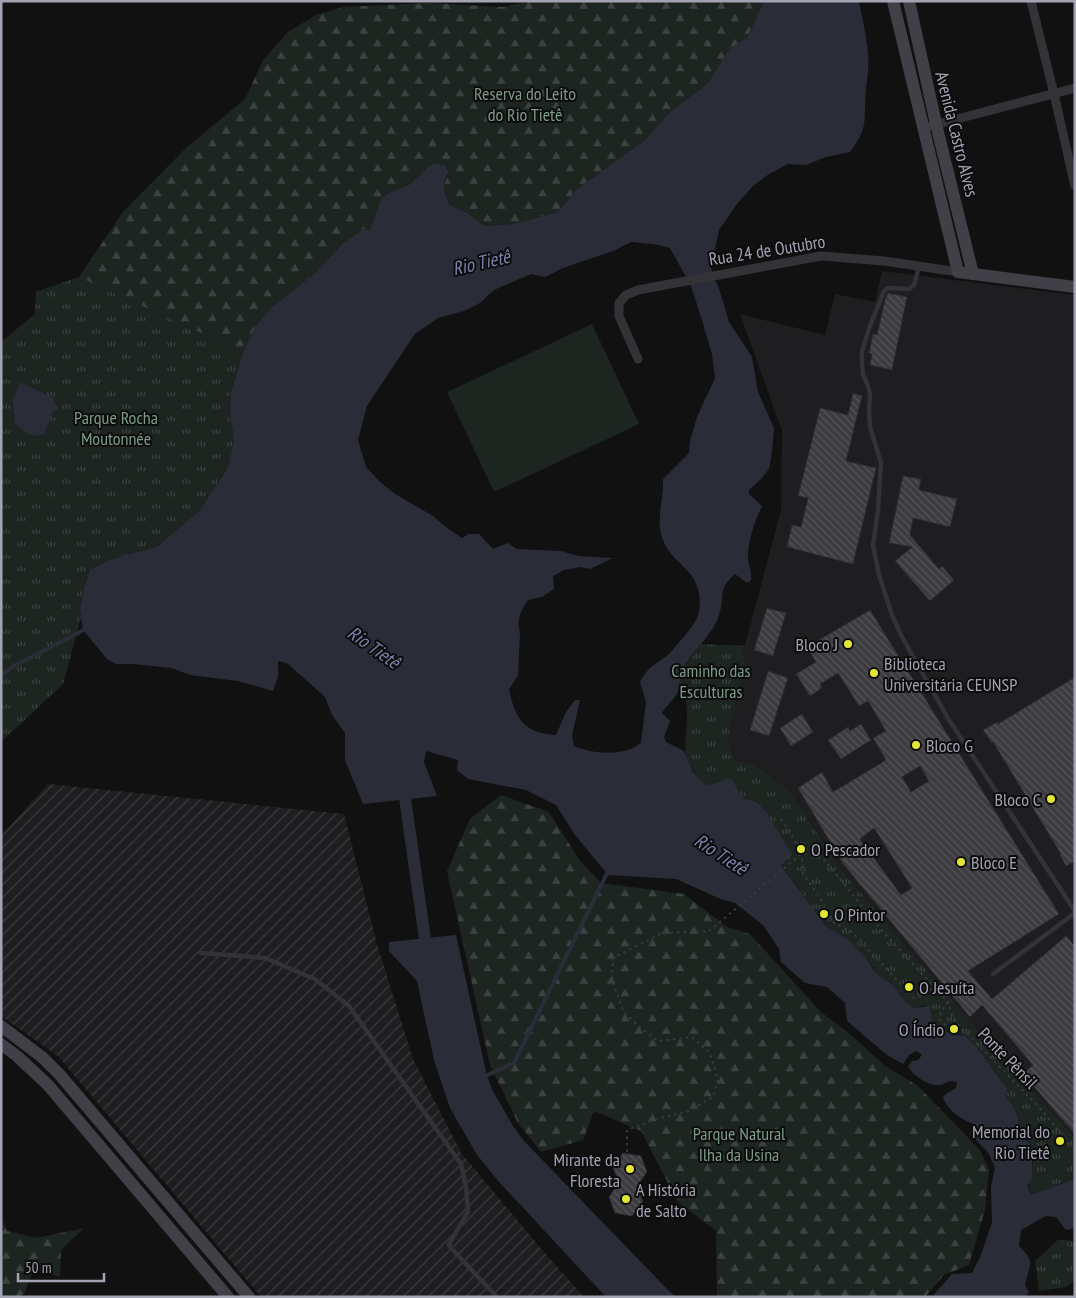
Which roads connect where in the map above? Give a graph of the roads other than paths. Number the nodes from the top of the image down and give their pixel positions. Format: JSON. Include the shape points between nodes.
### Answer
{"nodes":[{"id":1,"x":893,"y":1,"type":"edge"},
{"id":2,"x":909,"y":1,"type":"edge"},
{"id":3,"x":1031,"y":1,"type":"edge"},
{"id":4,"x":1075,"y":88,"type":"edge"},
{"id":5,"x":1054,"y":94,"type":"junction"},
{"id":6,"x":936,"y":124,"type":"junction"},
{"id":7,"x":923,"y":128,"type":"junction"},
{"id":8,"x":1075,"y":186,"type":"edge"},
{"id":9,"x":919,"y":267,"type":"junction"},
{"id":10,"x":958,"y":272,"type":"junction"},
{"id":11,"x":973,"y":274,"type":"junction"},
{"id":12,"x":1075,"y":287,"type":"edge"},
{"id":13,"x":638,"y":359,"type":"dead end"},
{"id":14,"x":1075,"y":912,"type":"edge"},
{"id":15,"x":201,"y":953,"type":"dead end"},
{"id":16,"x":993,"y":974,"type":"dead end"},
{"id":17,"x":1,"y":1026,"type":"edge"},
{"id":18,"x":1,"y":1044,"type":"edge"},
{"id":19,"x":228,"y":1297,"type":"edge"},
{"id":20,"x":249,"y":1297,"type":"edge"},
{"id":21,"x":497,"y":1297,"type":"edge"}],
"edges":[{"from":1,"to":7,"type":"main road","name":"Avenida Castro Alves"},
{"from":2,"to":6,"type":"main road","name":"Avenida Castro Alves"},
{"from":3,"to":5,"type":"street"},
{"from":4,"to":5,"type":"street"},
{"from":5,"to":6,"type":"street"},
{"from":5,"to":8,"type":"street"},
{"from":6,"to":7,"type":"street"},
{"from":6,"to":11,"type":"main road","name":"Avenida Castro Alves"},
{"from":7,"to":10,"type":"main road","name":"Avenida Castro Alves"},
{"from":9,"to":10,"type":"street","name":"Rua 24 de Outubro"},
{"from":9,"to":13,"type":"street","name":"Rua 24 de Outubro","via":[[821,256],[638,290],[618,303],[619,316]]},
{"from":9,"to":14,"type":"lane","via":[[914,285],[909,289],[888,288],[884,292],[862,351],[862,375],[870,394],[870,427],[881,463],[873,545],[879,575],[902,637],[949,720]]},
{"from":10,"to":11,"type":"main road","name":"Rua 24 de Outubro"},
{"from":11,"to":12,"type":"main road","name":"Rua 24 de Outubro"},
{"from":14,"to":16,"type":"lane"},
{"from":15,"to":21,"type":"lane","via":[[264,958],[315,979],[349,1006],[462,1164],[468,1212],[449,1244]]},
{"from":17,"to":20,"type":"main road","via":[[60,1075]]},
{"from":18,"to":19,"type":"main road","via":[[48,1085]]}]}
